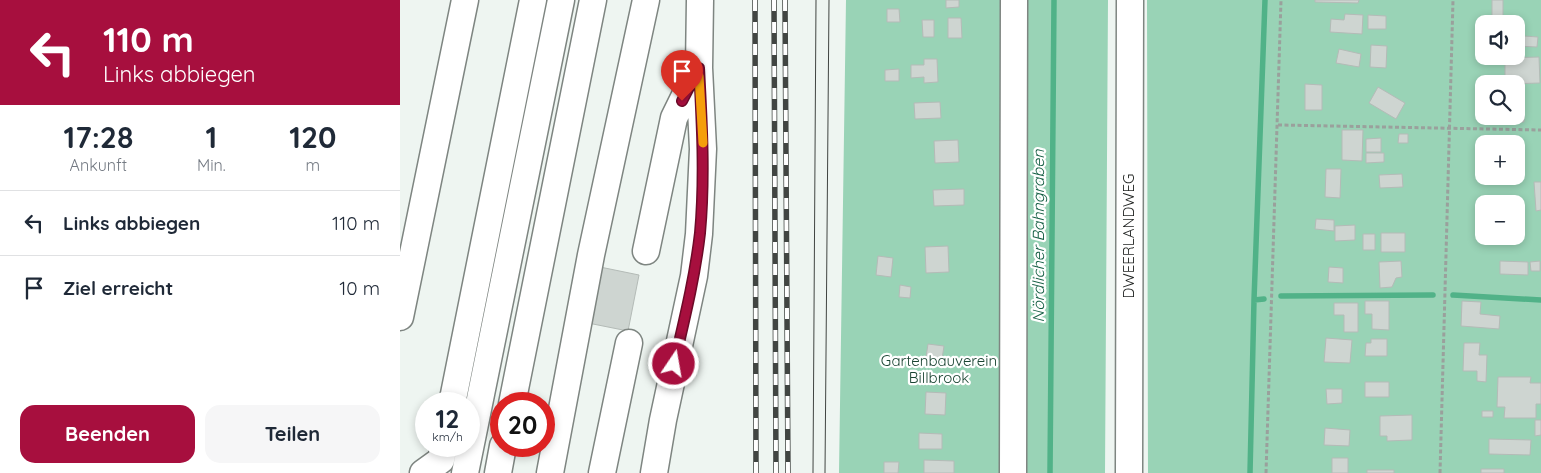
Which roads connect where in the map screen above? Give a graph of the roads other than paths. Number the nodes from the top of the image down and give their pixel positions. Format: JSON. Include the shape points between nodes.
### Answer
{"nodes":[{"id":1,"x":465,"y":0,"type":"edge"},
{"id":2,"x":533,"y":0,"type":"edge"},
{"id":3,"x":561,"y":0,"type":"edge"},
{"id":4,"x":592,"y":0,"type":"edge"},
{"id":5,"x":646,"y":0,"type":"edge"},
{"id":6,"x":700,"y":0,"type":"edge"},
{"id":7,"x":1014,"y":0,"type":"edge"},
{"id":8,"x":1130,"y":0,"type":"edge"},
{"id":9,"x":699,"y":68,"type":"junction"},
{"id":10,"x":646,"y":251,"type":"dead end"},
{"id":11,"x":400,"y":317,"type":"edge"},
{"id":12,"x":629,"y":343,"type":"dead end"},
{"id":13,"x":454,"y":392,"type":"edge"},
{"id":14,"x":514,"y":392,"type":"edge"},
{"id":15,"x":442,"y":457,"type":"edge"},
{"id":16,"x":501,"y":457,"type":"edge"},
{"id":17,"x":423,"y":473,"type":"edge"},
{"id":18,"x":465,"y":473,"type":"edge"},
{"id":19,"x":498,"y":473,"type":"edge"},
{"id":20,"x":550,"y":473,"type":"edge"},
{"id":21,"x":602,"y":473,"type":"edge"},
{"id":22,"x":654,"y":473,"type":"edge"},
{"id":23,"x":1013,"y":473,"type":"edge"},
{"id":24,"x":1129,"y":473,"type":"edge"}],
"edges":[{"from":1,"to":11,"type":"street"},
{"from":2,"to":13,"type":"street"},
{"from":3,"to":18,"type":"street"},
{"from":4,"to":14,"type":"street"},
{"from":5,"to":20,"type":"street","via":[[591,255]]},
{"from":6,"to":9,"type":"street"},
{"from":7,"to":23,"type":"street"},
{"from":8,"to":24,"type":"street","name":"DWEERLANDWEG"},
{"from":9,"to":10,"type":"street","via":[[674,118]]},
{"from":9,"to":22,"type":"street","via":[[703,150],[700,234]]},
{"from":12,"to":21,"type":"street"},
{"from":15,"to":17,"type":"street"},
{"from":16,"to":19,"type":"street"}]}
